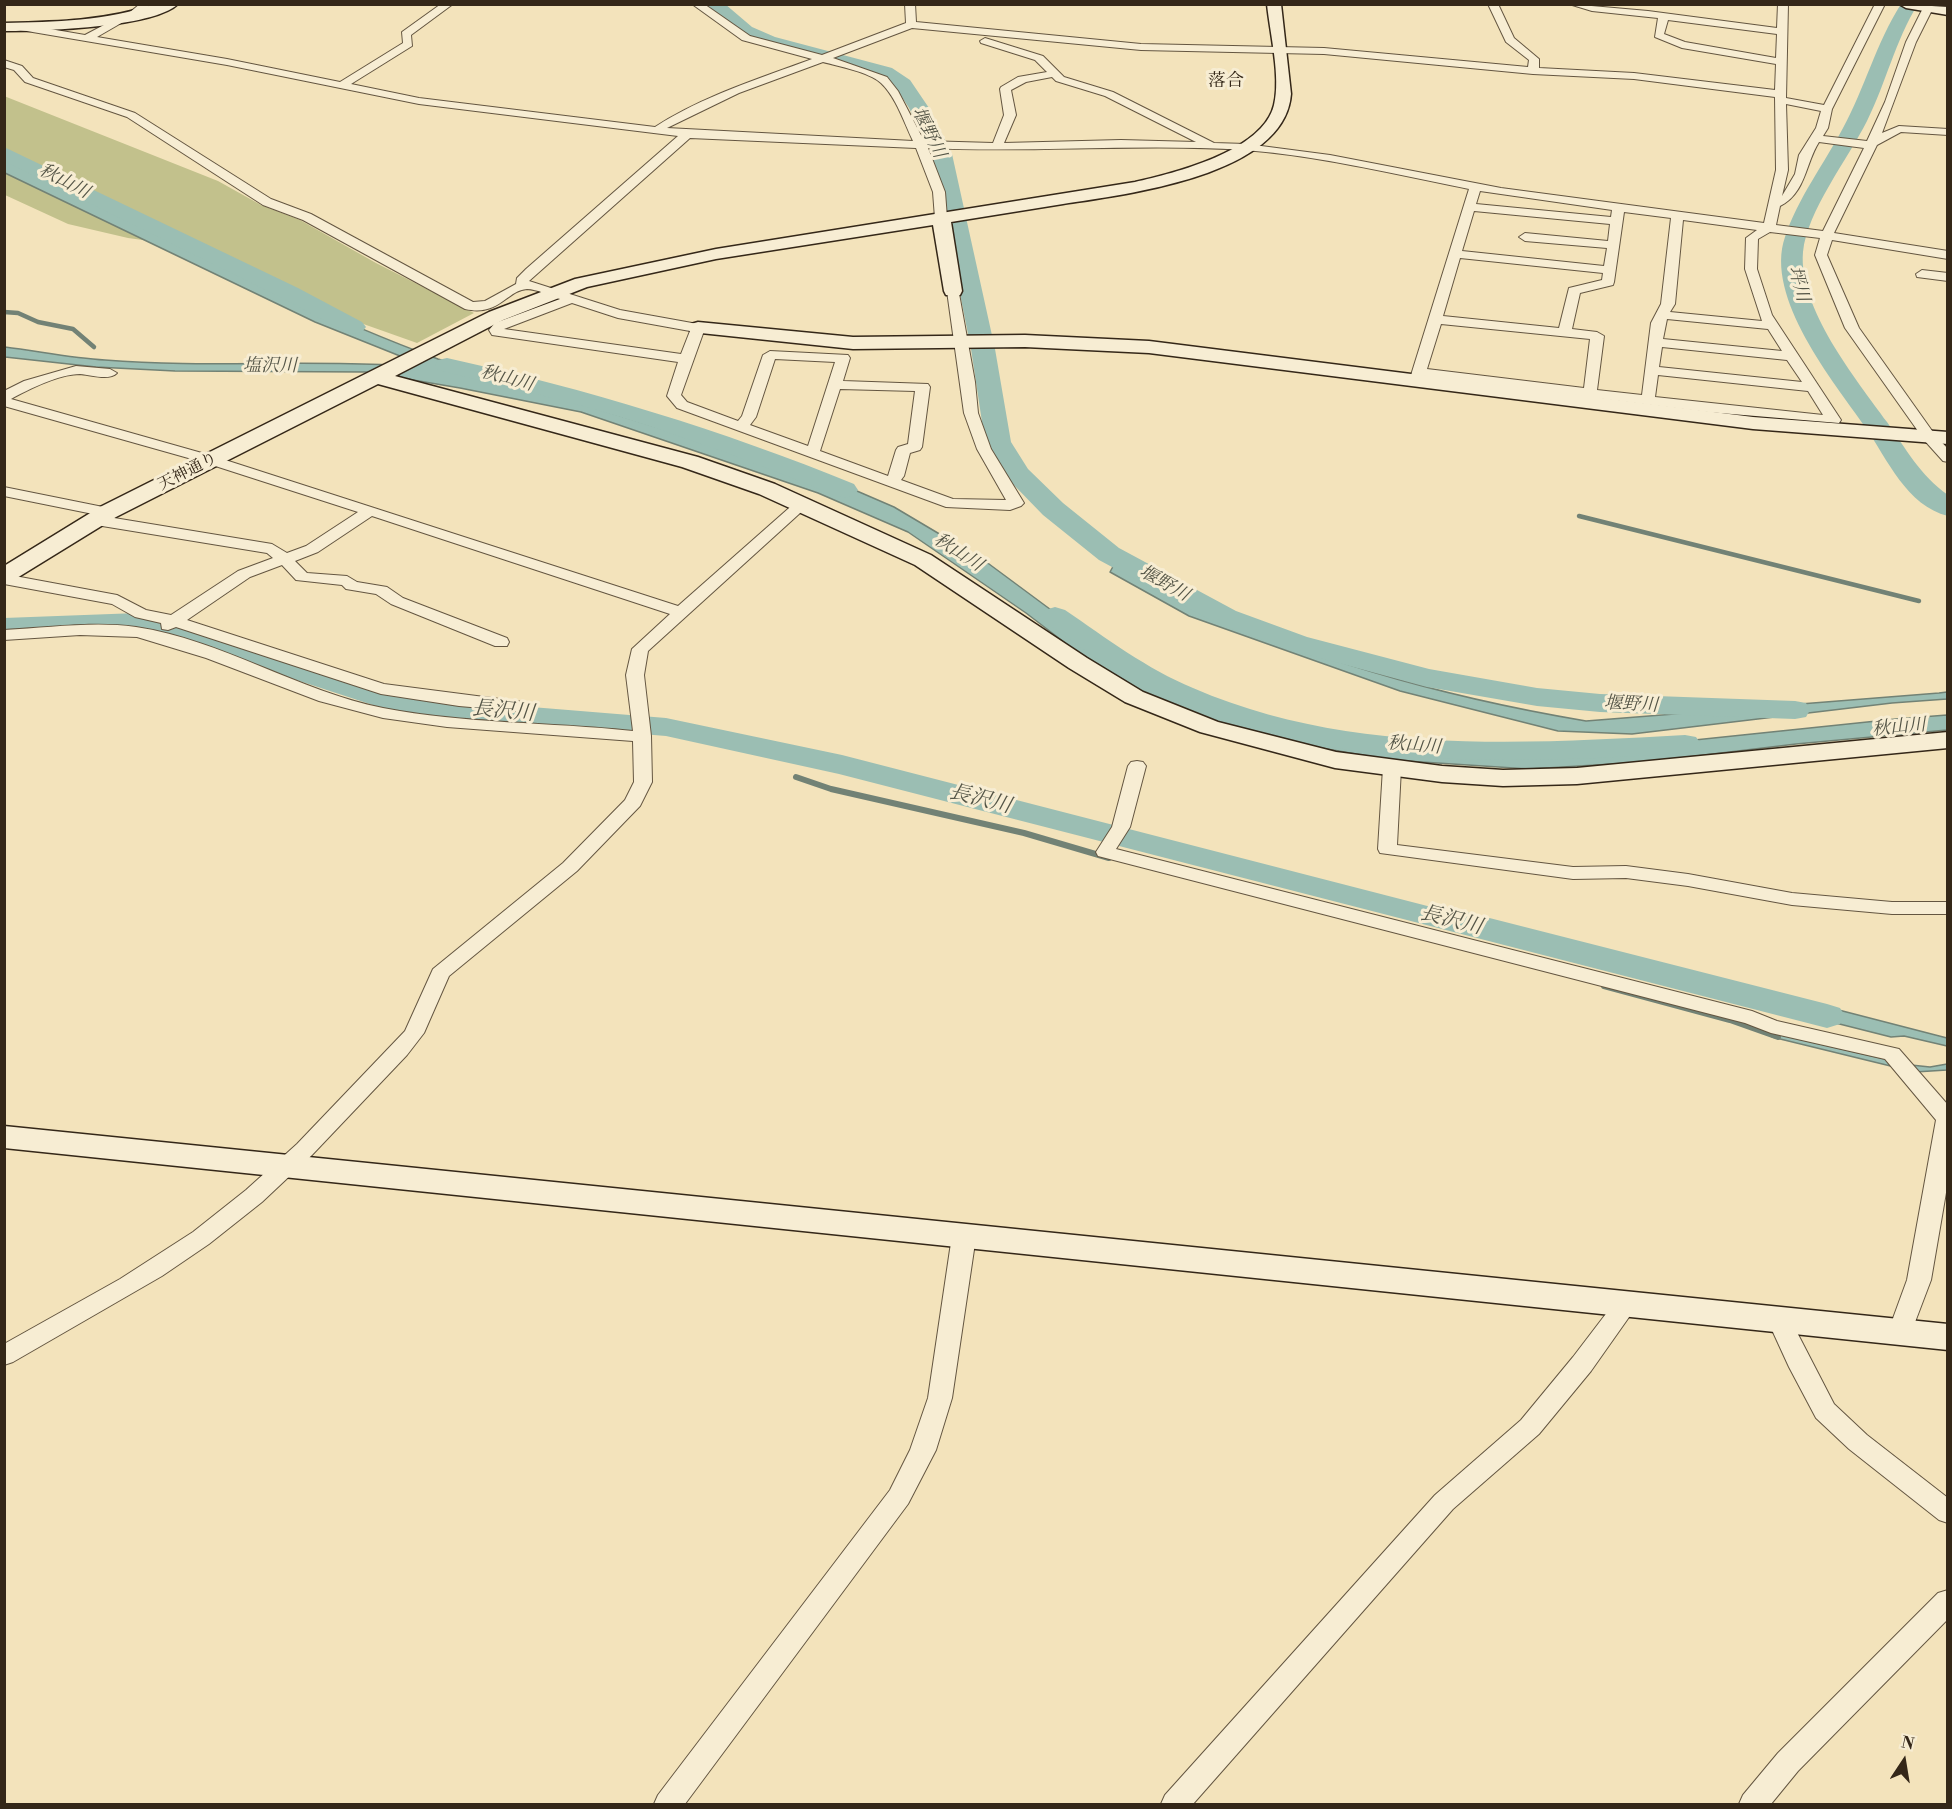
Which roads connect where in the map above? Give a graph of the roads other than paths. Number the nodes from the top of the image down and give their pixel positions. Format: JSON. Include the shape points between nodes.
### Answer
{"nodes":[{"id":1,"x":147,"y":4,"type":"edge"},
{"id":2,"x":171,"y":4,"type":"edge"},
{"id":3,"x":448,"y":4,"type":"edge"},
{"id":4,"x":697,"y":4,"type":"edge"},
{"id":5,"x":910,"y":4,"type":"edge"},
{"id":6,"x":1274,"y":4,"type":"edge"},
{"id":7,"x":1493,"y":4,"type":"edge"},
{"id":8,"x":1574,"y":4,"type":"edge"},
{"id":9,"x":1783,"y":4,"type":"edge"},
{"id":10,"x":1880,"y":4,"type":"edge"},
{"id":11,"x":1906,"y":4,"type":"edge"},
{"id":12,"x":1925,"y":8,"type":"junction"},
{"id":13,"x":1947,"y":11,"type":"edge"},
{"id":14,"x":1663,"y":18,"type":"junction"},
{"id":15,"x":124,"y":19,"type":"junction"},
{"id":16,"x":911,"y":25,"type":"junction"},
{"id":17,"x":4,"y":26,"type":"edge"},
{"id":18,"x":21,"y":27,"type":"junction"},
{"id":19,"x":962,"y":29,"type":"junction"},
{"id":20,"x":1782,"y":31,"type":"junction"},
{"id":21,"x":87,"y":38,"type":"junction"},
{"id":22,"x":1279,"y":50,"type":"junction"},
{"id":23,"x":824,"y":59,"type":"junction"},
{"id":24,"x":1781,"y":62,"type":"junction"},
{"id":25,"x":4,"y":63,"type":"edge"},
{"id":26,"x":1533,"y":71,"type":"junction"},
{"id":27,"x":1055,"y":74,"type":"junction"},
{"id":28,"x":340,"y":86,"type":"junction"},
{"id":29,"x":1780,"y":97,"type":"junction"},
{"id":30,"x":1827,"y":109,"type":"junction"},
{"id":31,"x":657,"y":130,"type":"junction"},
{"id":32,"x":1947,"y":132,"type":"edge"},
{"id":33,"x":687,"y":134,"type":"junction"},
{"id":34,"x":1819,"y":139,"type":"junction"},
{"id":35,"x":923,"y":145,"type":"junction"},
{"id":36,"x":1866,"y":145,"type":"junction"},
{"id":37,"x":1213,"y":146,"type":"junction"},
{"id":38,"x":997,"y":147,"type":"junction"},
{"id":39,"x":1246,"y":147,"type":"junction"},
{"id":40,"x":1475,"y":188,"type":"junction"},
{"id":41,"x":1773,"y":205,"type":"junction"},
{"id":42,"x":1619,"y":206,"type":"junction"},
{"id":43,"x":1469,"y":207,"type":"junction"},
{"id":44,"x":1677,"y":215,"type":"junction"},
{"id":45,"x":943,"y":218,"type":"junction"},
{"id":46,"x":1617,"y":221,"type":"junction"},
{"id":47,"x":1769,"y":227,"type":"junction"},
{"id":48,"x":1823,"y":234,"type":"junction"},
{"id":49,"x":1525,"y":237,"type":"dead end"},
{"id":50,"x":1613,"y":246,"type":"junction"},
{"id":51,"x":1454,"y":254,"type":"junction"},
{"id":52,"x":1947,"y":255,"type":"edge"},
{"id":53,"x":1610,"y":270,"type":"junction"},
{"id":54,"x":1922,"y":273,"type":"dead end"},
{"id":55,"x":1947,"y":277,"type":"edge"},
{"id":56,"x":522,"y":285,"type":"junction"},
{"id":57,"x":953,"y":291,"type":"joint"},
{"id":58,"x":560,"y":297,"type":"junction"},
{"id":59,"x":1662,"y":315,"type":"junction"},
{"id":60,"x":1435,"y":319,"type":"junction"},
{"id":61,"x":1773,"y":326,"type":"junction"},
{"id":62,"x":698,"y":328,"type":"junction"},
{"id":63,"x":1565,"y":332,"type":"junction"},
{"id":64,"x":963,"y":342,"type":"junction"},
{"id":65,"x":1655,"y":342,"type":"junction"},
{"id":66,"x":1792,"y":356,"type":"junction"},
{"id":67,"x":686,"y":359,"type":"junction"},
{"id":68,"x":1652,"y":370,"type":"junction"},
{"id":69,"x":110,"y":373,"type":"dead end"},
{"id":70,"x":1418,"y":376,"type":"junction"},
{"id":71,"x":376,"y":377,"type":"junction"},
{"id":72,"x":834,"y":385,"type":"junction"},
{"id":73,"x":1812,"y":387,"type":"junction"},
{"id":74,"x":1590,"y":397,"type":"junction"},
{"id":75,"x":4,"y":399,"type":"edge"},
{"id":76,"x":1648,"y":400,"type":"junction"},
{"id":77,"x":741,"y":428,"type":"junction"},
{"id":78,"x":1939,"y":438,"type":"edge"},
{"id":79,"x":809,"y":452,"type":"junction"},
{"id":80,"x":1947,"y":458,"type":"edge"},
{"id":81,"x":211,"y":460,"type":"junction"},
{"id":82,"x":890,"y":482,"type":"junction"},
{"id":83,"x":4,"y":491,"type":"edge"},
{"id":84,"x":802,"y":504,"type":"junction"},
{"id":85,"x":368,"y":512,"type":"junction"},
{"id":86,"x":102,"y":516,"type":"junction"},
{"id":87,"x":285,"y":559,"type":"junction"},
{"id":88,"x":4,"y":577,"type":"edge"},
{"id":89,"x":658,"y":605,"type":"junction"},
{"id":90,"x":680,"y":612,"type":"junction"},
{"id":91,"x":174,"y":621,"type":"junction"},
{"id":92,"x":4,"y":635,"type":"edge"},
{"id":93,"x":154,"y":635,"type":"junction"},
{"id":94,"x":501,"y":642,"type":"dead end"},
{"id":95,"x":640,"y":649,"type":"junction"},
{"id":96,"x":517,"y":706,"type":"dead end"},
{"id":97,"x":641,"y":731,"type":"junction"},
{"id":98,"x":1947,"y":740,"type":"edge"},
{"id":99,"x":1137,"y":766,"type":"dead end"},
{"id":100,"x":1392,"y":768,"type":"junction"},
{"id":101,"x":1947,"y":908,"type":"edge"},
{"id":102,"x":4,"y":1137,"type":"edge"},
{"id":103,"x":288,"y":1166,"type":"junction"},
{"id":104,"x":964,"y":1236,"type":"junction"},
{"id":105,"x":1626,"y":1304,"type":"junction"},
{"id":106,"x":1779,"y":1319,"type":"junction"},
{"id":107,"x":1900,"y":1332,"type":"junction"},
{"id":108,"x":1947,"y":1337,"type":"edge"},
{"id":109,"x":4,"y":1356,"type":"edge"},
{"id":110,"x":1947,"y":1513,"type":"edge"},
{"id":111,"x":1943,"y":1613,"type":"edge"},
{"id":112,"x":668,"y":1804,"type":"edge"},
{"id":113,"x":1175,"y":1804,"type":"edge"},
{"id":114,"x":1753,"y":1804,"type":"edge"}],
"edges":[{"from":1,"to":15,"type":"street"},
{"from":2,"to":15,"type":"street"},
{"from":3,"to":28,"type":"street","via":[[410,30],[406,34],[408,44]]},
{"from":4,"to":23,"type":"street","via":[[746,38]]},
{"from":5,"to":16,"type":"street"},
{"from":6,"to":22,"type":"street","name":"天神通り"},
{"from":7,"to":26,"type":"street","via":[[1510,40],[1534,59]]},
{"from":8,"to":14,"type":"street"},
{"from":9,"to":20,"type":"street"},
{"from":10,"to":30,"type":"street"},
{"from":11,"to":12,"type":"street"},
{"from":12,"to":13,"type":"street"},
{"from":12,"to":36,"type":"street","via":[[1903,58],[1890,102]]},
{"from":14,"to":20,"type":"street"},
{"from":14,"to":24,"type":"street","via":[[1659,35],[1682,45]]},
{"from":15,"to":18,"type":"street"},
{"from":15,"to":21,"type":"street"},
{"from":16,"to":19,"type":"street"},
{"from":16,"to":23,"type":"street"},
{"from":17,"to":18,"type":"street"},
{"from":18,"to":21,"type":"street"},
{"from":19,"to":22,"type":"street","via":[[1065,42]]},
{"from":19,"to":27,"type":"street","via":[[973,39],[1039,58]]},
{"from":20,"to":24,"type":"street"},
{"from":21,"to":28,"type":"street"},
{"from":22,"to":26,"type":"street"},
{"from":22,"to":39,"type":"street","name":"天神通り","via":[[1281,108],[1270,129]]},
{"from":23,"to":31,"type":"street","via":[[716,99]]},
{"from":23,"to":35,"type":"street","via":[[883,80]]},
{"from":24,"to":29,"type":"street"},
{"from":25,"to":56,"type":"street","via":[[18,68],[29,80],[131,115],[267,202],[307,217],[470,306],[489,306]]},
{"from":26,"to":29,"type":"street","via":[[1634,76]]},
{"from":27,"to":37,"type":"street","via":[[1136,106]]},
{"from":27,"to":38,"type":"street","via":[[1024,79],[1005,89],[1010,115]]},
{"from":28,"to":31,"type":"street","via":[[419,101]]},
{"from":29,"to":30,"type":"street"},
{"from":29,"to":41,"type":"street","via":[[1782,170]]},
{"from":30,"to":34,"type":"street"},
{"from":31,"to":33,"type":"street"},
{"from":32,"to":36,"type":"street","via":[[1899,129]]},
{"from":33,"to":35,"type":"street"},
{"from":33,"to":56,"type":"street","via":[[531,272]]},
{"from":34,"to":36,"type":"street"},
{"from":34,"to":41,"type":"street","via":[[1805,155],[1801,174],[1787,198]]},
{"from":35,"to":38,"type":"street"},
{"from":35,"to":45,"type":"street"},
{"from":36,"to":48,"type":"street"},
{"from":37,"to":38,"type":"street","via":[[1121,143]]},
{"from":37,"to":39,"type":"street"},
{"from":39,"to":40,"type":"street","via":[[1349,162]]},
{"from":39,"to":45,"type":"street","name":"天神通り","via":[[1206,166],[1149,184]]},
{"from":40,"to":42,"type":"street"},
{"from":40,"to":43,"type":"street"},
{"from":41,"to":47,"type":"street"},
{"from":42,"to":44,"type":"street"},
{"from":42,"to":46,"type":"street"},
{"from":43,"to":46,"type":"street"},
{"from":43,"to":51,"type":"street"},
{"from":44,"to":47,"type":"street"},
{"from":44,"to":59,"type":"street","via":[[1668,304]]},
{"from":45,"to":57,"type":"street"},
{"from":45,"to":58,"type":"street","name":"天神通り","via":[[669,263],[582,283]]},
{"from":46,"to":50,"type":"street"},
{"from":47,"to":48,"type":"street"},
{"from":47,"to":61,"type":"street","via":[[1752,238],[1751,269],[1765,315]]},
{"from":48,"to":52,"type":"street"},
{"from":48,"to":78,"type":"street","via":[[1821,255],[1852,328]]},
{"from":49,"to":50,"type":"street"},
{"from":50,"to":53,"type":"street"},
{"from":51,"to":53,"type":"street"},
{"from":51,"to":60,"type":"street"},
{"from":53,"to":63,"type":"street","via":[[1608,282],[1574,291]]},
{"from":54,"to":55,"type":"street"},
{"from":56,"to":58,"type":"street"},
{"from":57,"to":64,"type":"street"},
{"from":58,"to":62,"type":"street","via":[[618,314]]},
{"from":58,"to":67,"type":"street","via":[[500,326],[497,332]]},
{"from":58,"to":71,"type":"street","name":"天神通り","via":[[496,316]]},
{"from":59,"to":61,"type":"street"},
{"from":59,"to":65,"type":"street"},
{"from":60,"to":63,"type":"street"},
{"from":60,"to":70,"type":"street"},
{"from":61,"to":66,"type":"street"},
{"from":62,"to":64,"type":"street","via":[[853,343]]},
{"from":62,"to":67,"type":"street"},
{"from":63,"to":74,"type":"street","via":[[1597,336]]},
{"from":64,"to":70,"type":"street","via":[[1069,341]]},
{"from":64,"to":82,"type":"street","via":[[971,412],[984,449],[1016,503],[951,504]]},
{"from":65,"to":66,"type":"street"},
{"from":65,"to":68,"type":"street"},
{"from":66,"to":73,"type":"street"},
{"from":67,"to":77,"type":"street","via":[[674,396],[682,405]]},
{"from":68,"to":73,"type":"street"},
{"from":68,"to":76,"type":"street"},
{"from":69,"to":75,"type":"street","via":[[76,370],[29,384]]},
{"from":70,"to":74,"type":"street"},
{"from":71,"to":81,"type":"street","name":"天神通り"},
{"from":71,"to":84,"type":"street","via":[[690,462]]},
{"from":72,"to":77,"type":"street","via":[[843,358],[770,355],[749,417]]},
{"from":72,"to":79,"type":"street","via":[[816,447]]},
{"from":72,"to":82,"type":"street","via":[[923,387],[915,447],[903,450],[897,476]]},
{"from":73,"to":76,"type":"street","via":[[1834,420]]},
{"from":74,"to":76,"type":"street"},
{"from":74,"to":78,"type":"street","via":[[1753,423]]},
{"from":75,"to":81,"type":"street"},
{"from":77,"to":79,"type":"street"},
{"from":78,"to":80,"type":"street"},
{"from":79,"to":82,"type":"street"},
{"from":81,"to":85,"type":"street"},
{"from":81,"to":86,"type":"street","name":"天神通り"},
{"from":83,"to":86,"type":"street","via":[[81,505]]},
{"from":84,"to":90,"type":"street"},
{"from":84,"to":100,"type":"street","via":[[923,560],[1134,697],[1209,727],[1335,760]]},
{"from":85,"to":87,"type":"street","via":[[312,549]]},
{"from":85,"to":89,"type":"street"},
{"from":86,"to":87,"type":"street","via":[[272,549]]},
{"from":86,"to":88,"type":"street","name":"天神通り"},
{"from":87,"to":91,"type":"street","via":[[244,573]]},
{"from":87,"to":94,"type":"street","via":[[303,578],[347,581],[352,586],[381,590],[397,601]]},
{"from":88,"to":91,"type":"street","via":[[117,600],[141,614]]},
{"from":89,"to":90,"type":"street"},
{"from":89,"to":95,"type":"street"},
{"from":90,"to":95,"type":"street"},
{"from":91,"to":93,"type":"street"},
{"from":91,"to":96,"type":"street","via":[[381,689],[459,702]]},
{"from":92,"to":93,"type":"street"},
{"from":93,"to":97,"type":"street","via":[[345,704],[384,713],[433,721]]},
{"from":95,"to":97,"type":"street","via":[[635,675]]},
{"from":97,"to":103,"type":"street","via":[[643,782],[633,802],[570,867],[440,974],[414,1033]]},
{"from":98,"to":100,"type":"street","via":[[1577,776],[1503,778]]},
{"from":99,"to":107,"type":"street","via":[[1121,827],[1105,852],[1892,1054],[1947,1119],[1919,1280]]},
{"from":100,"to":101,"type":"street","via":[[1387,849],[1573,873],[1626,872],[1668,877],[1792,898],[1892,908]]},
{"from":102,"to":103,"type":"street"},
{"from":103,"to":104,"type":"street"},
{"from":103,"to":109,"type":"street","via":[[202,1238]]},
{"from":104,"to":105,"type":"street"},
{"from":104,"to":112,"type":"street","via":[[940,1398],[924,1450],[904,1488]]},
{"from":105,"to":106,"type":"street"},
{"from":105,"to":113,"type":"street","via":[[1530,1427],[1444,1502]]},
{"from":106,"to":107,"type":"street"},
{"from":106,"to":110,"type":"street","via":[[1825,1411]]},
{"from":107,"to":108,"type":"street"},
{"from":111,"to":114,"type":"street","via":[[1788,1762]]}]}
